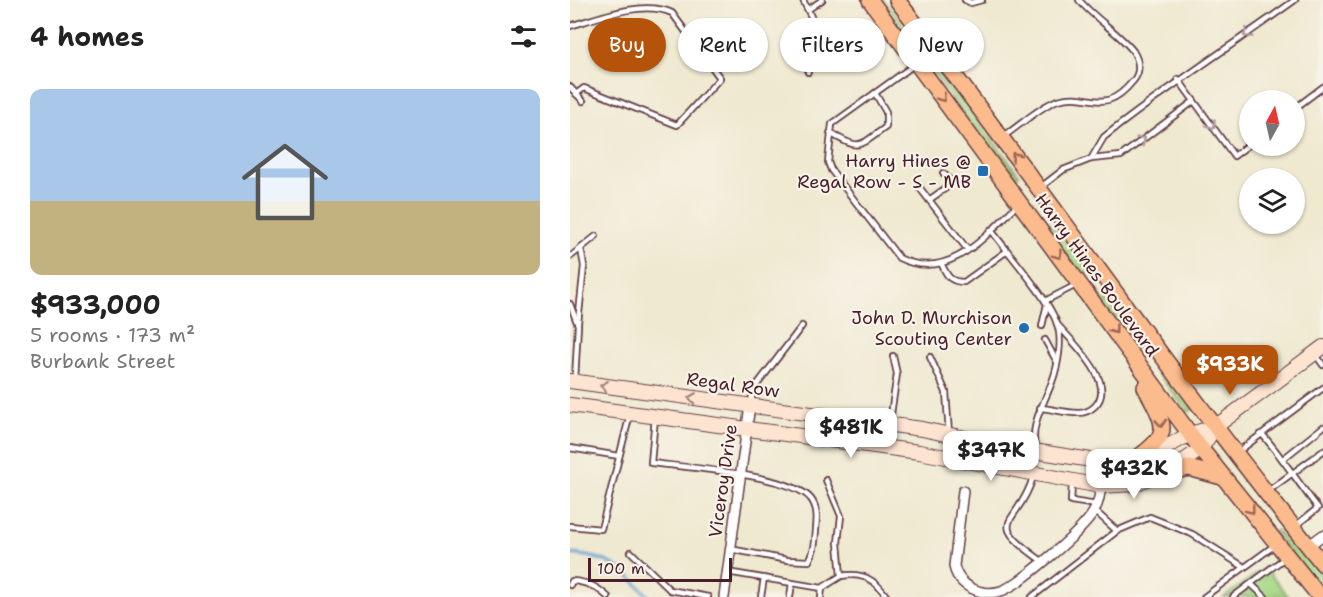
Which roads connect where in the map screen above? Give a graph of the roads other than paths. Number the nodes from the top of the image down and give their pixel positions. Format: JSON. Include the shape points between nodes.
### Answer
{"nodes":[{"id":1,"x":803,"y":0,"type":"edge"},
{"id":2,"x":822,"y":0,"type":"edge"},
{"id":3,"x":870,"y":0,"type":"edge"},
{"id":4,"x":897,"y":0,"type":"edge"},
{"id":5,"x":965,"y":0,"type":"edge"},
{"id":6,"x":982,"y":0,"type":"edge"},
{"id":7,"x":1079,"y":0,"type":"edge"},
{"id":8,"x":1295,"y":0,"type":"edge"},
{"id":9,"x":809,"y":9,"type":"junction"},
{"id":10,"x":812,"y":18,"type":"edge"},
{"id":11,"x":570,"y":26,"type":"edge"},
{"id":12,"x":897,"y":37,"type":"edge"},
{"id":13,"x":904,"y":72,"type":"edge"},
{"id":14,"x":923,"y":72,"type":"edge"},
{"id":15,"x":1178,"y":79,"type":"junction"},
{"id":16,"x":570,"y":87,"type":"edge"},
{"id":17,"x":1323,"y":87,"type":"edge"},
{"id":18,"x":576,"y":93,"type":"junction"},
{"id":19,"x":875,"y":93,"type":"junction"},
{"id":20,"x":583,"y":101,"type":"dead end"},
{"id":21,"x":1194,"y":101,"type":"junction"},
{"id":22,"x":1305,"y":101,"type":"edge"},
{"id":23,"x":830,"y":133,"type":"junction"},
{"id":24,"x":1001,"y":137,"type":"junction"},
{"id":25,"x":1239,"y":152,"type":"edge"},
{"id":26,"x":1091,"y":159,"type":"junction"},
{"id":27,"x":944,"y":172,"type":"dead end"},
{"id":28,"x":919,"y":187,"type":"dead end"},
{"id":29,"x":1040,"y":188,"type":"junction"},
{"id":30,"x":929,"y":200,"type":"junction"},
{"id":31,"x":1019,"y":203,"type":"junction"},
{"id":32,"x":991,"y":230,"type":"junction"},
{"id":33,"x":596,"y":236,"type":"dead end"},
{"id":34,"x":581,"y":249,"type":"junction"},
{"id":35,"x":967,"y":249,"type":"junction"},
{"id":36,"x":1007,"y":251,"type":"junction"},
{"id":37,"x":570,"y":257,"type":"edge"},
{"id":38,"x":942,"y":265,"type":"junction"},
{"id":39,"x":1079,"y":283,"type":"junction"},
{"id":40,"x":1046,"y":302,"type":"junction"},
{"id":41,"x":570,"y":304,"type":"edge"},
{"id":42,"x":1123,"y":305,"type":"junction"},
{"id":43,"x":1057,"y":324,"type":"junction"},
{"id":44,"x":578,"y":325,"type":"junction"},
{"id":45,"x":802,"y":326,"type":"dead end"},
{"id":46,"x":1042,"y":326,"type":"dead end"},
{"id":47,"x":1045,"y":340,"type":"dead end"},
{"id":48,"x":1130,"y":352,"type":"junction"},
{"id":49,"x":1320,"y":355,"type":"edge"},
{"id":50,"x":893,"y":356,"type":"dead end"},
{"id":51,"x":930,"y":357,"type":"dead end"},
{"id":52,"x":1257,"y":359,"type":"dead end"},
{"id":53,"x":1057,"y":362,"type":"junction"},
{"id":54,"x":573,"y":381,"type":"edge"},
{"id":55,"x":1274,"y":383,"type":"junction"},
{"id":56,"x":1323,"y":388,"type":"edge"},
{"id":57,"x":571,"y":405,"type":"edge"},
{"id":58,"x":750,"y":405,"type":"junction"},
{"id":59,"x":1040,"y":408,"type":"junction"},
{"id":60,"x":630,"y":413,"type":"junction"},
{"id":61,"x":655,"y":416,"type":"junction"},
{"id":62,"x":889,"y":424,"type":"junction"},
{"id":63,"x":1215,"y":427,"type":"junction"},
{"id":64,"x":1323,"y":427,"type":"edge"},
{"id":65,"x":748,"y":429,"type":"junction"},
{"id":66,"x":949,"y":434,"type":"junction"},
{"id":67,"x":1190,"y":434,"type":"junction"},
{"id":68,"x":1263,"y":434,"type":"junction"},
{"id":69,"x":570,"y":448,"type":"edge"},
{"id":70,"x":886,"y":448,"type":"junction"},
{"id":71,"x":1201,"y":448,"type":"junction"},
{"id":72,"x":1323,"y":451,"type":"edge"},
{"id":73,"x":1036,"y":452,"type":"junction"},
{"id":74,"x":1235,"y":453,"type":"junction"},
{"id":75,"x":619,"y":456,"type":"junction"},
{"id":76,"x":1283,"y":459,"type":"junction"},
{"id":77,"x":968,"y":462,"type":"junction"},
{"id":78,"x":1102,"y":463,"type":"junction"},
{"id":79,"x":1129,"y":464,"type":"junction"},
{"id":80,"x":1290,"y":473,"type":"junction"},
{"id":81,"x":742,"y":474,"type":"junction"},
{"id":82,"x":1033,"y":474,"type":"junction"},
{"id":83,"x":1162,"y":474,"type":"junction"},
{"id":84,"x":1225,"y":478,"type":"junction"},
{"id":85,"x":826,"y":480,"type":"dead end"},
{"id":86,"x":1072,"y":481,"type":"junction"},
{"id":87,"x":1100,"y":486,"type":"junction"},
{"id":88,"x":963,"y":491,"type":"dead end"},
{"id":89,"x":1266,"y":493,"type":"junction"},
{"id":90,"x":1323,"y":504,"type":"edge"},
{"id":91,"x":1096,"y":508,"type":"junction"},
{"id":92,"x":1318,"y":508,"type":"junction"},
{"id":93,"x":570,"y":526,"type":"edge"},
{"id":94,"x":1293,"y":527,"type":"junction"},
{"id":95,"x":1117,"y":531,"type":"junction"},
{"id":96,"x":1323,"y":535,"type":"edge"},
{"id":97,"x":1277,"y":543,"type":"junction"},
{"id":98,"x":1308,"y":546,"type":"junction"},
{"id":99,"x":730,"y":549,"type":"junction"},
{"id":100,"x":631,"y":552,"type":"dead end"},
{"id":101,"x":1287,"y":556,"type":"junction"},
{"id":102,"x":1042,"y":561,"type":"junction"},
{"id":103,"x":1323,"y":564,"type":"edge"},
{"id":104,"x":1244,"y":567,"type":"junction"},
{"id":105,"x":727,"y":572,"type":"junction"},
{"id":106,"x":841,"y":576,"type":"junction"},
{"id":107,"x":764,"y":579,"type":"junction"},
{"id":108,"x":571,"y":582,"type":"edge"},
{"id":109,"x":792,"y":583,"type":"junction"},
{"id":110,"x":1251,"y":584,"type":"junction"},
{"id":111,"x":822,"y":588,"type":"junction"},
{"id":112,"x":608,"y":597,"type":"edge"},
{"id":113,"x":708,"y":597,"type":"edge"},
{"id":114,"x":724,"y":597,"type":"edge"},
{"id":115,"x":760,"y":597,"type":"edge"},
{"id":116,"x":790,"y":597,"type":"edge"},
{"id":117,"x":821,"y":597,"type":"edge"},
{"id":118,"x":888,"y":597,"type":"edge"},
{"id":119,"x":1032,"y":597,"type":"edge"},
{"id":120,"x":1204,"y":597,"type":"edge"},
{"id":121,"x":1233,"y":597,"type":"edge"},
{"id":122,"x":1265,"y":597,"type":"edge"},
{"id":123,"x":1320,"y":597,"type":"edge"}],
"edges":[{"from":1,"to":9,"type":"lane"},
{"from":2,"to":9,"type":"lane"},
{"from":3,"to":12,"type":"main road","name":"Harry Hines Boulevard"},
{"from":4,"to":24,"type":"main road","name":"Harry Hines Boulevard"},
{"from":5,"to":6,"type":"lane"},
{"from":7,"to":24,"type":"lane","via":[[1132,51],[1138,74],[1126,90],[1110,100],[1058,100]]},
{"from":8,"to":15,"type":"lane","one_way":true,"via":[[1203,66]]},
{"from":9,"to":10,"type":"lane"},
{"from":11,"to":18,"type":"lane","via":[[642,5],[663,7],[672,13],[720,78],[677,125],[584,88]]},
{"from":13,"to":19,"type":"lane"},
{"from":14,"to":31,"type":"main road","name":"Harry Hines Boulevard","one_way":true},
{"from":15,"to":21,"type":"lane"},
{"from":15,"to":26,"type":"lane","via":[[1104,137]]},
{"from":16,"to":18,"type":"lane"},
{"from":17,"to":22,"type":"lane"},
{"from":18,"to":20,"type":"lane"},
{"from":19,"to":23,"type":"lane","via":[[832,124]]},
{"from":19,"to":23,"type":"lane","via":[[886,112],[886,127],[860,146],[852,146]]},
{"from":21,"to":25,"type":"lane","one_way":true,"via":[[1234,156]]},
{"from":26,"to":21,"type":"lane","one_way":true,"via":[[1121,156]]},
{"from":23,"to":38,"type":"lane","via":[[831,170],[899,258],[927,267]]},
{"from":29,"to":24,"type":"main road","name":"Harry Hines Boulevard","one_way":true},
{"from":26,"to":29,"type":"lane","via":[[1063,170]]},
{"from":27,"to":30,"type":"lane","via":[[952,183]]},
{"from":28,"to":30,"type":"lane"},
{"from":29,"to":31,"type":"main road"},
{"from":29,"to":42,"type":"main road","name":"Harry Hines Boulevard"},
{"from":30,"to":35,"type":"lane"},
{"from":31,"to":32,"type":"lane"},
{"from":31,"to":39,"type":"main road","name":"Harry Hines Boulevard","one_way":true},
{"from":32,"to":35,"type":"lane"},
{"from":32,"to":36,"type":"lane"},
{"from":33,"to":34,"type":"lane"},
{"from":34,"to":37,"type":"lane"},
{"from":34,"to":44,"type":"lane","via":[[584,266]]},
{"from":35,"to":38,"type":"lane"},
{"from":36,"to":38,"type":"lane","via":[[964,282],[947,276]]},
{"from":36,"to":40,"type":"lane"},
{"from":39,"to":40,"type":"lane"},
{"from":39,"to":42,"type":"main road","via":[[1097,283],[1111,300]]},
{"from":39,"to":48,"type":"main road","name":"Harry Hines Boulevard","one_way":true},
{"from":40,"to":43,"type":"lane"},
{"from":40,"to":46,"type":"lane"},
{"from":41,"to":44,"type":"lane"},
{"from":42,"to":63,"type":"main road","name":"Harry Hines Boulevard"},
{"from":43,"to":53,"type":"lane"},
{"from":43,"to":59,"type":"lane","via":[[1100,375],[1102,392],[1090,411]]},
{"from":44,"to":54,"type":"lane"},
{"from":45,"to":58,"type":"lane","via":[[753,390]]},
{"from":47,"to":53,"type":"lane"},
{"from":48,"to":67,"type":"main road","name":"Harry Hines Boulevard"},
{"from":48,"to":79,"type":"main road","one_way":true,"via":[[1163,423],[1157,442]]},
{"from":49,"to":55,"type":"main road"},
{"from":50,"to":62,"type":"lane","via":[[897,374]]},
{"from":51,"to":66,"type":"lane","via":[[946,392]]},
{"from":52,"to":55,"type":"lane"},
{"from":53,"to":59,"type":"lane"},
{"from":54,"to":57,"type":"main road"},
{"from":58,"to":54,"type":"main road","name":"Regal Row","one_way":true},
{"from":55,"to":63,"type":"main road"},
{"from":56,"to":68,"type":"lane"},
{"from":57,"to":60,"type":"main road"},
{"from":58,"to":62,"type":"main road","name":"Regal Row"},
{"from":58,"to":65,"type":"street","name":"Viceroy Drive"},
{"from":59,"to":73,"type":"lane","via":[[1033,433]]},
{"from":60,"to":61,"type":"main road"},
{"from":60,"to":75,"type":"lane"},
{"from":61,"to":65,"type":"main road"},
{"from":61,"to":81,"type":"lane","via":[[651,463]]},
{"from":62,"to":66,"type":"main road","name":"Regal Row"},
{"from":62,"to":70,"type":"main road"},
{"from":63,"to":67,"type":"main road","name":"Regal Row"},
{"from":63,"to":71,"type":"main road"},
{"from":63,"to":74,"type":"main road","name":"Harry Hines Boulevard"},
{"from":64,"to":76,"type":"lane"},
{"from":65,"to":70,"type":"main road"},
{"from":65,"to":81,"type":"street","name":"Viceroy Drive"},
{"from":66,"to":73,"type":"main road","name":"Regal Row"},
{"from":67,"to":71,"type":"main road","name":"Harry Hines Boulevard"},
{"from":67,"to":79,"type":"main road","name":"Regal Row","via":[[1158,454]]},
{"from":68,"to":74,"type":"lane"},
{"from":68,"to":76,"type":"lane"},
{"from":69,"to":75,"type":"lane"},
{"from":70,"to":77,"type":"main road"},
{"from":71,"to":83,"type":"main road"},
{"from":71,"to":84,"type":"main road","name":"Harry Hines Boulevard"},
{"from":72,"to":80,"type":"lane"},
{"from":73,"to":77,"type":"main road","via":[[1024,459],[981,458]]},
{"from":73,"to":78,"type":"main road","name":"Regal Row"},
{"from":74,"to":89,"type":"main road","name":"Harry Hines Boulevard"},
{"from":75,"to":93,"type":"lane","via":[[601,529]]},
{"from":76,"to":80,"type":"lane"},
{"from":77,"to":82,"type":"main road"},
{"from":78,"to":79,"type":"main road","name":"Regal Row"},
{"from":78,"to":87,"type":"street"},
{"from":80,"to":89,"type":"lane"},
{"from":80,"to":92,"type":"lane"},
{"from":81,"to":99,"type":"street","name":"Viceroy Drive"},
{"from":81,"to":99,"type":"lane","via":[[800,490],[811,499],[818,514],[813,554],[809,561],[786,560]]},
{"from":82,"to":86,"type":"main road"},
{"from":82,"to":102,"type":"lane","via":[[1027,498],[1009,519],[1008,527],[1016,542]]},
{"from":83,"to":84,"type":"main road","via":[[1189,468]]},
{"from":83,"to":87,"type":"main road","via":[[1135,484]]},
{"from":84,"to":97,"type":"main road","name":"Harry Hines Boulevard","one_way":true},
{"from":85,"to":106,"type":"lane","via":[[842,516],[838,543]]},
{"from":86,"to":87,"type":"main road"},
{"from":86,"to":91,"type":"lane","via":[[1071,501]]},
{"from":87,"to":91,"type":"street"},
{"from":88,"to":102,"type":"street","via":[[954,566],[966,586],[987,593],[1001,592]]},
{"from":89,"to":94,"type":"main road","name":"Harry Hines Boulevard"},
{"from":90,"to":92,"type":"lane"},
{"from":91,"to":95,"type":"lane"},
{"from":91,"to":102,"type":"street","via":[[1074,535]]},
{"from":92,"to":94,"type":"lane"},
{"from":94,"to":98,"type":"main road","name":"Harry Hines Boulevard"},
{"from":95,"to":104,"type":"lane","via":[[1150,517],[1192,534]]},
{"from":95,"to":119,"type":"lane"},
{"from":96,"to":98,"type":"street"},
{"from":97,"to":101,"type":"main road","name":"Harry Hines Boulevard"},
{"from":97,"to":104,"type":"lane"},
{"from":98,"to":103,"type":"main road","name":"Harry Hines Boulevard"},
{"from":99,"to":105,"type":"street","name":"Viceroy Drive"},
{"from":100,"to":113,"type":"lane","via":[[670,590]]},
{"from":101,"to":110,"type":"lane"},
{"from":101,"to":123,"type":"main road","name":"Harry Hines Boulevard"},
{"from":104,"to":120,"type":"lane"},
{"from":105,"to":107,"type":"lane"},
{"from":105,"to":114,"type":"street","name":"Viceroy Drive"},
{"from":106,"to":111,"type":"lane"},
{"from":106,"to":118,"type":"lane","via":[[868,578],[879,584]]},
{"from":107,"to":109,"type":"lane"},
{"from":107,"to":115,"type":"lane"},
{"from":108,"to":112,"type":"lane","via":[[595,586]]},
{"from":109,"to":111,"type":"lane"},
{"from":109,"to":116,"type":"lane"},
{"from":110,"to":121,"type":"lane"},
{"from":110,"to":122,"type":"lane"},
{"from":111,"to":117,"type":"lane"}]}
